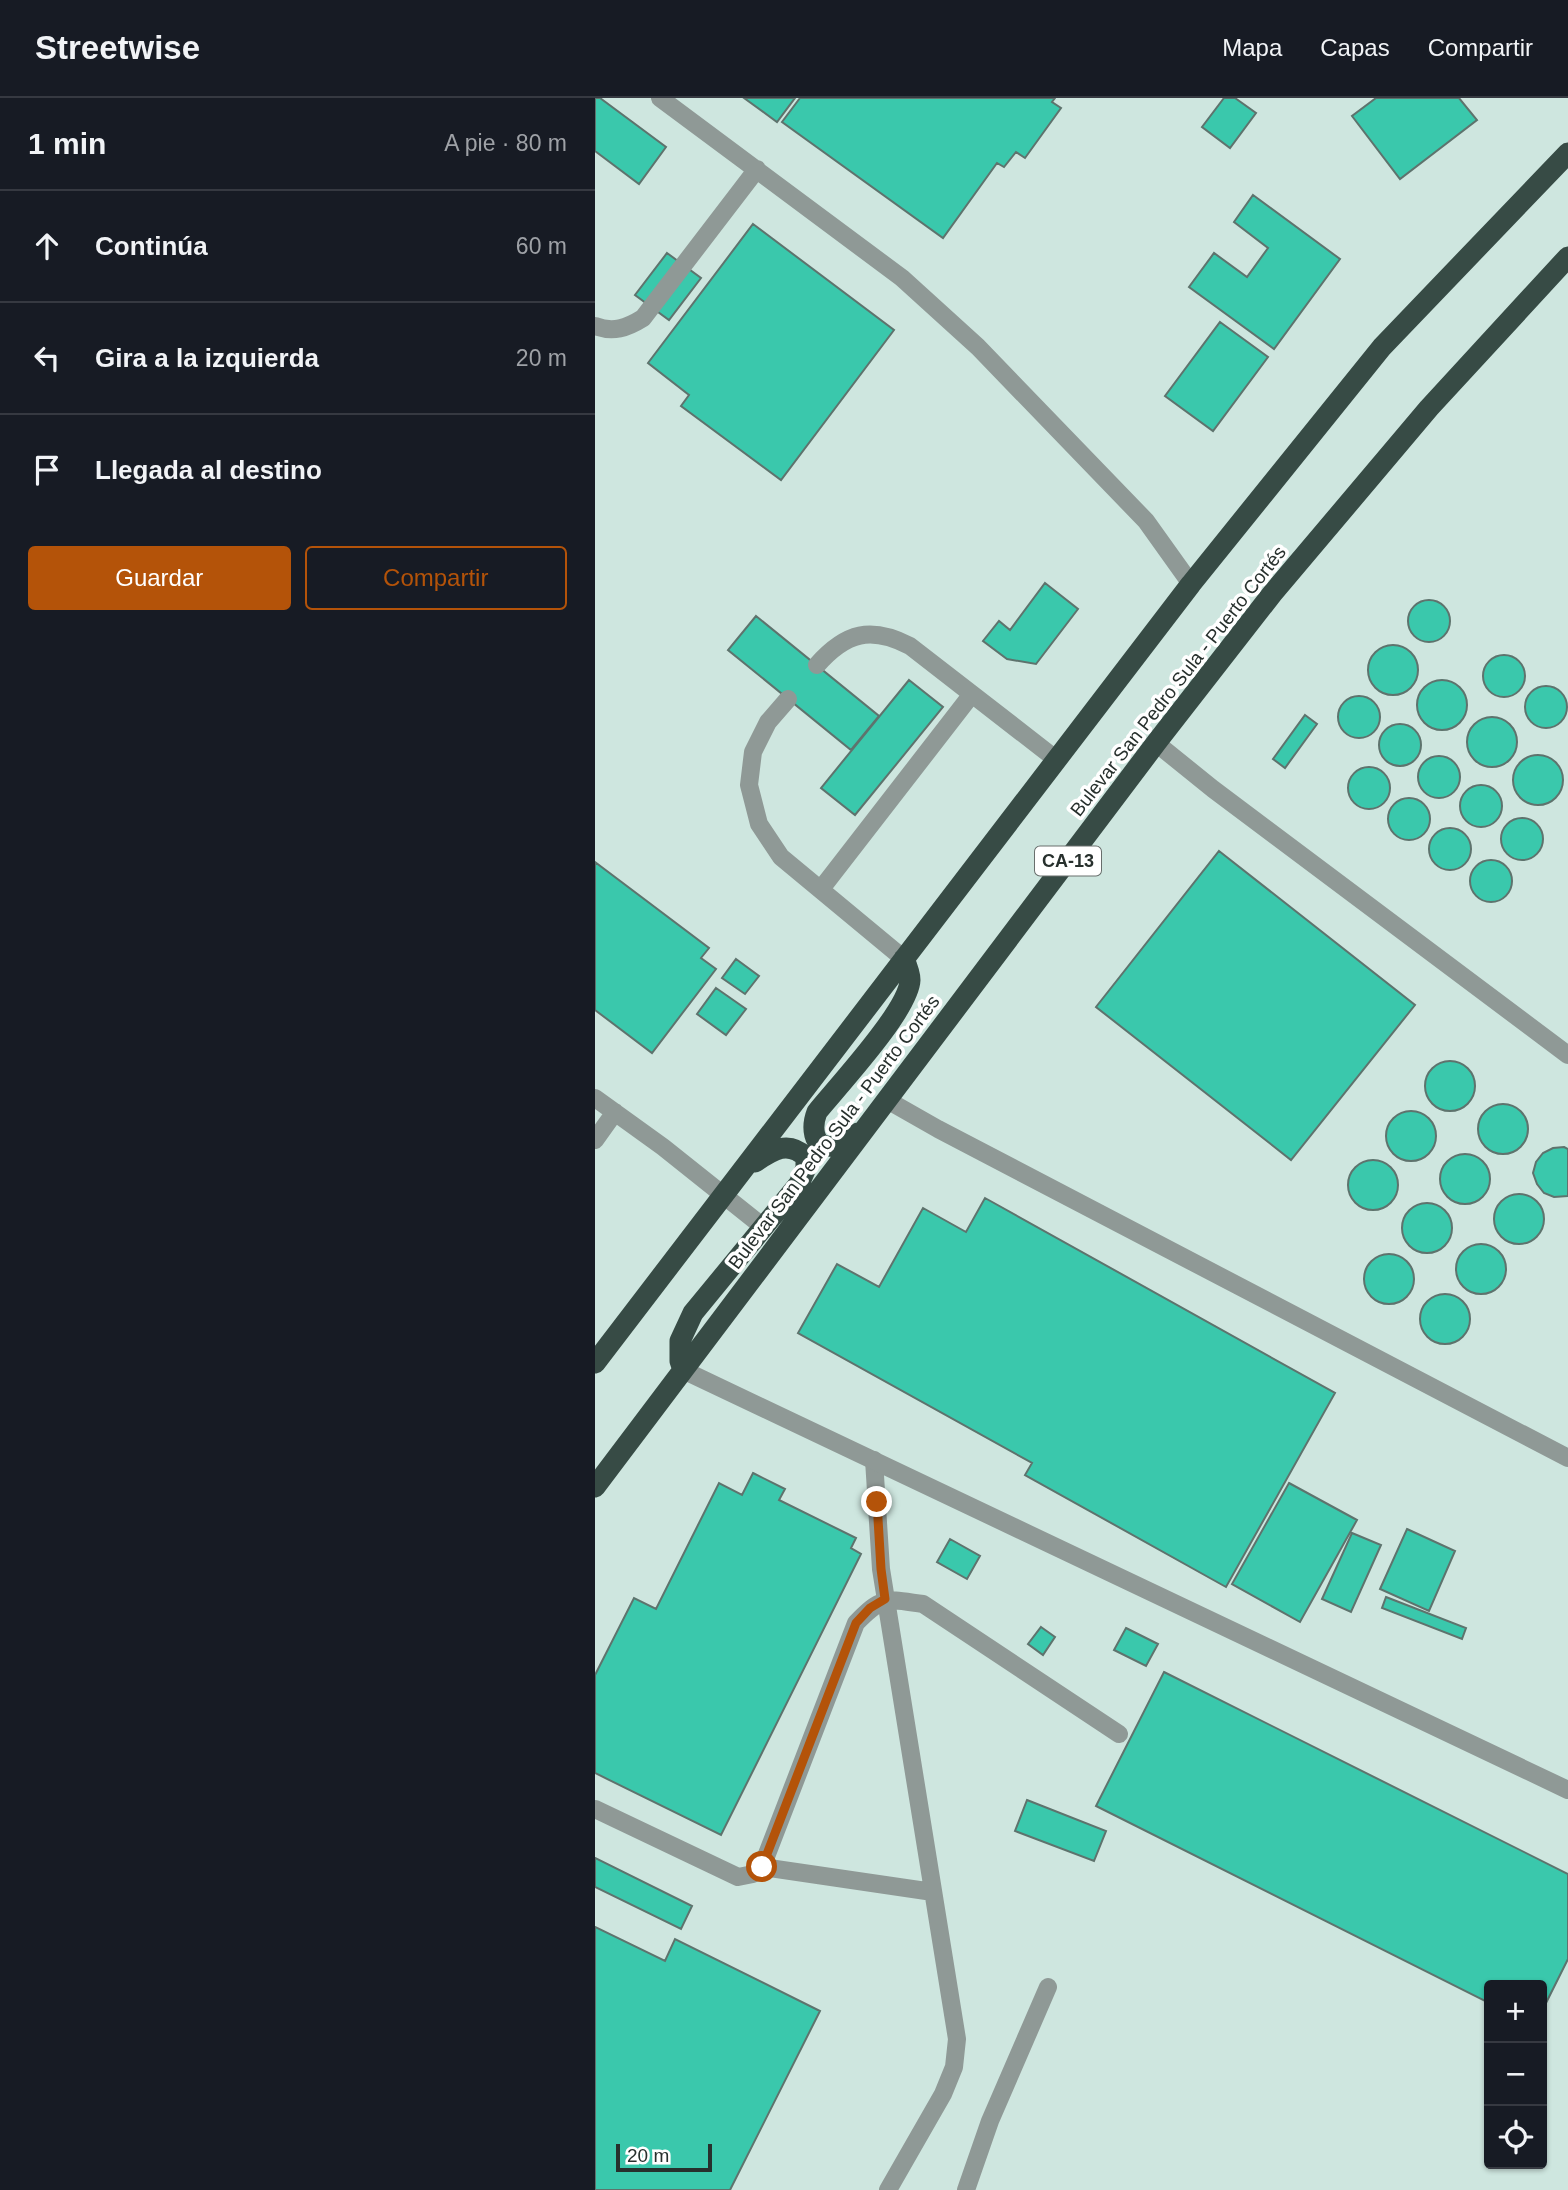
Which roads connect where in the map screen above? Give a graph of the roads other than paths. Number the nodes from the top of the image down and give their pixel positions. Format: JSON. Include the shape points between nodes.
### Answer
{"nodes":[{"id":1,"x":660,"y":98,"type":"edge"},
{"id":2,"x":1568,"y":153,"type":"edge"},
{"id":3,"x":757,"y":169,"type":"junction"},
{"id":4,"x":1568,"y":257,"type":"edge"},
{"id":5,"x":595,"y":326,"type":"edge"},
{"id":6,"x":1191,"y":584,"type":"junction"},
{"id":7,"x":817,"y":665,"type":"dead end"},
{"id":8,"x":972,"y":694,"type":"junction"},
{"id":9,"x":788,"y":699,"type":"dead end"},
{"id":10,"x":1156,"y":743,"type":"junction"},
{"id":11,"x":1057,"y":760,"type":"junction"},
{"id":12,"x":821,"y":889,"type":"junction"},
{"id":13,"x":904,"y":960,"type":"junction"},
{"id":14,"x":1568,"y":1055,"type":"edge"},
{"id":15,"x":595,"y":1098,"type":"edge"},
{"id":16,"x":887,"y":1100,"type":"junction"},
{"id":17,"x":615,"y":1112,"type":"junction"},
{"id":18,"x":871,"y":1121,"type":"junction"},
{"id":19,"x":595,"y":1140,"type":"edge"},
{"id":20,"x":743,"y":1170,"type":"junction"},
{"id":21,"x":724,"y":1196,"type":"junction"},
{"id":22,"x":762,"y":1226,"type":"junction"},
{"id":23,"x":595,"y":1363,"type":"edge"},
{"id":24,"x":683,"y":1370,"type":"junction"},
{"id":25,"x":1568,"y":1458,"type":"edge"},
{"id":26,"x":874,"y":1460,"type":"junction"},
{"id":27,"x":595,"y":1487,"type":"edge"},
{"id":28,"x":885,"y":1599,"type":"junction"},
{"id":29,"x":1119,"y":1734,"type":"dead end"},
{"id":30,"x":1568,"y":1790,"type":"edge"},
{"id":31,"x":595,"y":1809,"type":"edge"},
{"id":32,"x":762,"y":1867,"type":"junction"},
{"id":33,"x":933,"y":1892,"type":"junction"},
{"id":34,"x":1048,"y":1987,"type":"dead end"},
{"id":35,"x":888,"y":2190,"type":"edge"},
{"id":36,"x":965,"y":2190,"type":"edge"}],
"edges":[{"from":1,"to":3,"type":"street"},
{"from":2,"to":6,"type":"highway","via":[[1382,347]]},
{"from":3,"to":5,"type":"street","via":[[643,318],[613,330]]},
{"from":3,"to":6,"type":"street","via":[[902,278],[978,346],[1146,522]]},
{"from":4,"to":10,"type":"highway","name":"Bulevar San Pedro Sula - Puerto Cortés","number":"CA-13","via":[[1377,470],[1272,594]]},
{"from":6,"to":11,"type":"highway"},
{"from":7,"to":8,"type":"street","via":[[849,639],[891,636]]},
{"from":8,"to":11,"type":"street"},
{"from":8,"to":12,"type":"street"},
{"from":9,"to":12,"type":"street","via":[[768,722],[753,752],[749,785],[759,824],[781,857]]},
{"from":10,"to":14,"type":"street"},
{"from":10,"to":16,"type":"highway","name":"Bulevar San Pedro Sula - Puerto Cortés","number":"CA-13"},
{"from":11,"to":13,"type":"highway"},
{"from":12,"to":13,"type":"street"},
{"from":13,"to":18,"type":"highway","via":[[910,981],[902,1002],[817,1112],[812,1125],[821,1144],[832,1146],[845,1142]]},
{"from":13,"to":20,"type":"highway"},
{"from":15,"to":17,"type":"street"},
{"from":16,"to":18,"type":"highway","name":"Bulevar San Pedro Sula - Puerto Cortés","number":"CA-13"},
{"from":16,"to":25,"type":"street"},
{"from":17,"to":19,"type":"street"},
{"from":17,"to":21,"type":"street"},
{"from":18,"to":24,"type":"highway","name":"Bulevar San Pedro Sula - Puerto Cortés","number":"CA-13"},
{"from":20,"to":21,"type":"highway"},
{"from":20,"to":22,"type":"highway","via":[[784,1148],[797,1149],[806,1157],[799,1184]]},
{"from":21,"to":22,"type":"street"},
{"from":21,"to":23,"type":"highway"},
{"from":22,"to":24,"type":"highway","via":[[685,1327],[679,1352]]},
{"from":24,"to":26,"type":"street"},
{"from":24,"to":27,"type":"highway","name":"Bulevar San Pedro Sula - Puerto Cortés","number":"CA-13"},
{"from":26,"to":28,"type":"street"},
{"from":26,"to":30,"type":"street"},
{"from":28,"to":29,"type":"street","via":[[923,1604]]},
{"from":28,"to":32,"type":"street","via":[[856,1623]]},
{"from":28,"to":33,"type":"street"},
{"from":31,"to":32,"type":"street","via":[[738,1877]]},
{"from":32,"to":33,"type":"street"},
{"from":33,"to":35,"type":"street","via":[[957,2039],[954,2067]]},
{"from":34,"to":36,"type":"street"}]}
